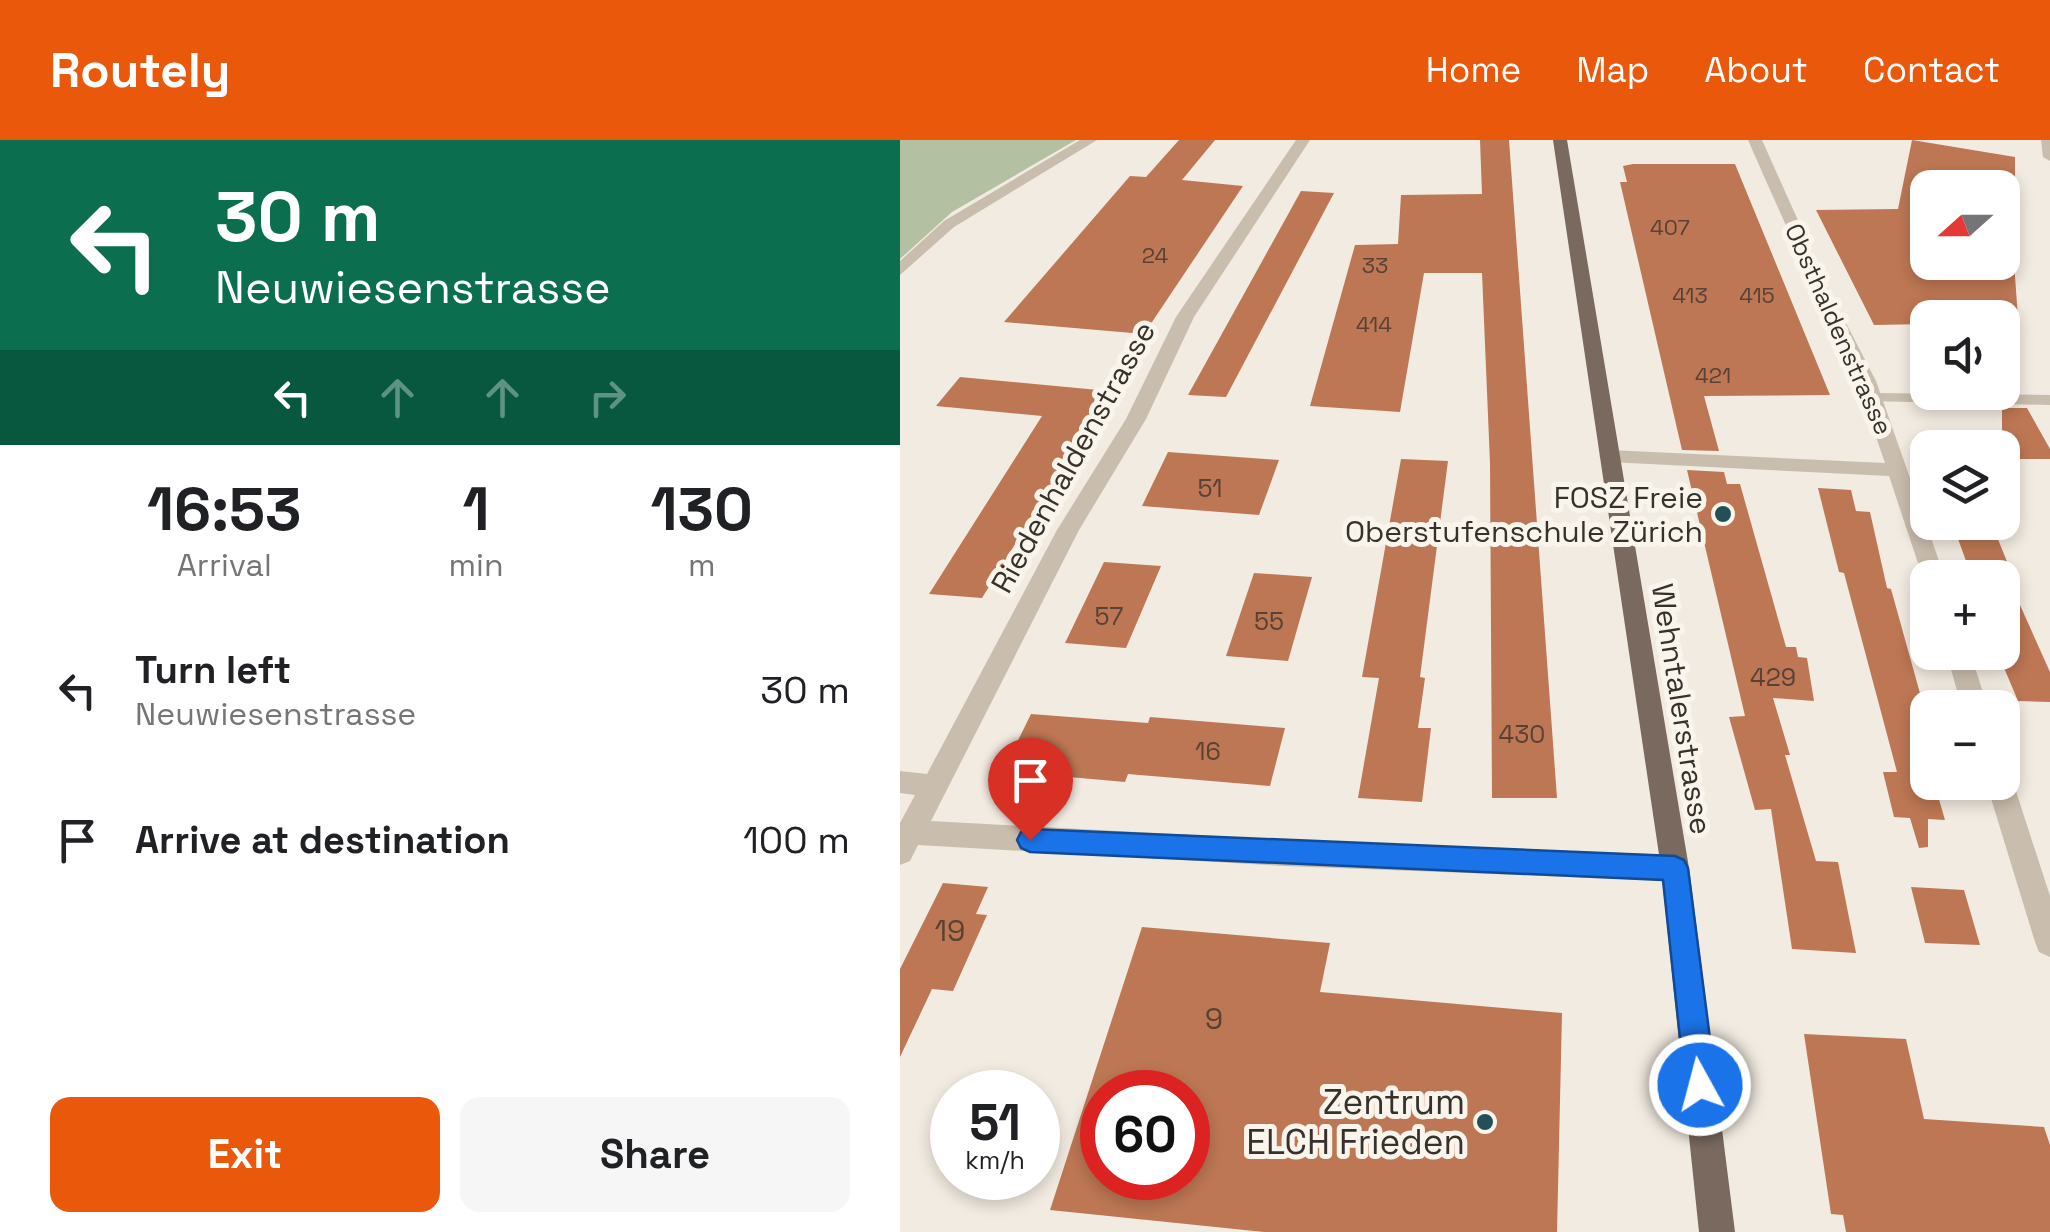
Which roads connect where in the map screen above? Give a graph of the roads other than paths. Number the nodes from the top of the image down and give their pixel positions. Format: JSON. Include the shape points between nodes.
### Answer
{"nodes":[{"id":1,"x":1090,"y":140,"type":"edge"},
{"id":2,"x":1303,"y":140,"type":"edge"},
{"id":3,"x":1560,"y":140,"type":"edge"},
{"id":4,"x":1755,"y":140,"type":"edge"},
{"id":5,"x":2048,"y":140,"type":"edge"},
{"id":6,"x":2050,"y":157,"type":"edge"},
{"id":7,"x":900,"y":270,"type":"edge"},
{"id":8,"x":1873,"y":398,"type":"junction"},
{"id":9,"x":2050,"y":400,"type":"edge"},
{"id":10,"x":1609,"y":456,"type":"junction"},
{"id":11,"x":1900,"y":470,"type":"junction"},
{"id":12,"x":1928,"y":560,"type":"edge"},
{"id":13,"x":900,"y":782,"type":"edge"},
{"id":14,"x":934,"y":786,"type":"junction"},
{"id":15,"x":2005,"y":800,"type":"edge"},
{"id":16,"x":905,"y":842,"type":"edge"},
{"id":17,"x":1675,"y":868,"type":"junction"},
{"id":18,"x":2050,"y":942,"type":"edge"},
{"id":19,"x":1718,"y":1232,"type":"edge"}],
"edges":[{"from":1,"to":7,"type":"street","via":[[950,224]]},
{"from":2,"to":14,"type":"street","name":"Riedenhaldenstrasse","via":[[1185,317]]},
{"from":3,"to":10,"type":"main road","name":"Wehntalerstrasse"},
{"from":4,"to":8,"type":"street","name":"Obsthaldenstrasse"},
{"from":5,"to":6,"type":"street"},
{"from":8,"to":9,"type":"lane"},
{"from":8,"to":11,"type":"street","name":"Obsthaldenstrasse"},
{"from":10,"to":11,"type":"street"},
{"from":10,"to":17,"type":"main road","name":"Wehntalerstrasse"},
{"from":11,"to":12,"type":"street","name":"Obsthaldenstrasse"},
{"from":13,"to":14,"type":"street"},
{"from":14,"to":16,"type":"street","name":"Riedenhaldenstrasse"},
{"from":15,"to":18,"type":"street"},
{"from":16,"to":17,"type":"street"},
{"from":17,"to":19,"type":"main road","name":"Wehntalerstrasse"}]}
